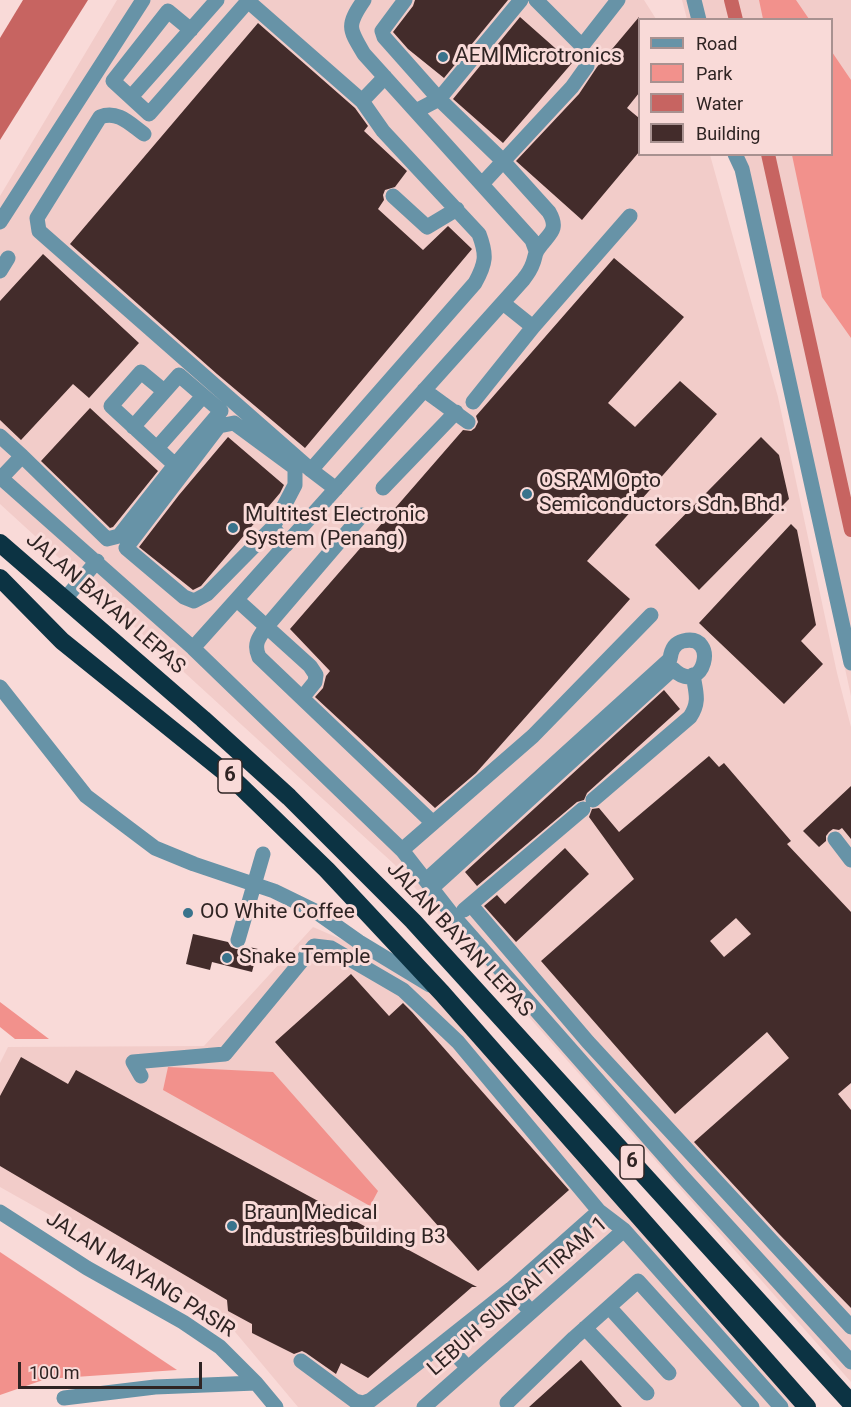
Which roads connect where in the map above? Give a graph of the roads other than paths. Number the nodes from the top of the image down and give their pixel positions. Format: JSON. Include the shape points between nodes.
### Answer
{"nodes":[{"id":1,"x":143,"y":0,"type":"edge"},
{"id":2,"x":217,"y":0,"type":"edge"},
{"id":3,"x":364,"y":0,"type":"edge"},
{"id":4,"x":405,"y":0,"type":"edge"},
{"id":5,"x":521,"y":0,"type":"edge"},
{"id":6,"x":536,"y":0,"type":"edge"},
{"id":7,"x":618,"y":0,"type":"edge"},
{"id":8,"x":694,"y":0,"type":"edge"},
{"id":9,"x":248,"y":1,"type":"edge"},
{"id":10,"x":698,"y":18,"type":"edge"},
{"id":11,"x":191,"y":30,"type":"junction"},
{"id":12,"x":582,"y":46,"type":"junction"},
{"id":13,"x":385,"y":77,"type":"junction"},
{"id":14,"x":131,"y":97,"type":"junction"},
{"id":15,"x":439,"y":99,"type":"junction"},
{"id":16,"x":362,"y":101,"type":"junction"},
{"id":17,"x":416,"y":111,"type":"junction"},
{"id":18,"x":144,"y":134,"type":"dead end"},
{"id":19,"x":736,"y":156,"type":"edge"},
{"id":20,"x":503,"y":161,"type":"junction"},
{"id":21,"x":482,"y":184,"type":"junction"},
{"id":22,"x":393,"y":196,"type":"dead end"},
{"id":23,"x":457,"y":209,"type":"junction"},
{"id":24,"x":630,"y":216,"type":"dead end"},
{"id":25,"x":0,"y":222,"type":"edge"},
{"id":26,"x":536,"y":251,"type":"junction"},
{"id":27,"x":503,"y":303,"type":"junction"},
{"id":28,"x":533,"y":327,"type":"junction"},
{"id":29,"x":424,"y":390,"type":"junction"},
{"id":30,"x":164,"y":391,"type":"junction"},
{"id":31,"x":202,"y":396,"type":"junction"},
{"id":32,"x":473,"y":402,"type":"dead end"},
{"id":33,"x":456,"y":412,"type":"junction"},
{"id":34,"x":468,"y":422,"type":"dead end"},
{"id":35,"x":134,"y":427,"type":"junction"},
{"id":36,"x":0,"y":436,"type":"edge"},
{"id":37,"x":157,"y":448,"type":"junction"},
{"id":38,"x":22,"y":456,"type":"junction"},
{"id":39,"x":175,"y":465,"type":"junction"},
{"id":40,"x":311,"y":470,"type":"junction"},
{"id":41,"x":0,"y":478,"type":"edge"},
{"id":42,"x":383,"y":488,"type":"dead end"},
{"id":43,"x":336,"y":489,"type":"junction"},
{"id":44,"x":362,"y":515,"type":"dead end"},
{"id":45,"x":273,"y":527,"type":"junction"},
{"id":46,"x":0,"y":543,"type":"edge"},
{"id":47,"x":286,"y":545,"type":"junction"},
{"id":48,"x":97,"y":561,"type":"junction"},
{"id":49,"x":0,"y":578,"type":"edge"},
{"id":50,"x":65,"y":599,"type":"junction"},
{"id":51,"x":237,"y":600,"type":"junction"},
{"id":52,"x":651,"y":615,"type":"dead end"},
{"id":53,"x":267,"y":626,"type":"junction"},
{"id":54,"x":194,"y":648,"type":"junction"},
{"id":55,"x":851,"y":663,"type":"edge"},
{"id":56,"x":671,"y":664,"type":"junction"},
{"id":57,"x":693,"y":675,"type":"junction"},
{"id":58,"x":0,"y":687,"type":"edge"},
{"id":59,"x":302,"y":698,"type":"junction"},
{"id":60,"x":433,"y":823,"type":"junction"},
{"id":61,"x":835,"y":839,"type":"dead end"},
{"id":62,"x":402,"y":850,"type":"junction"},
{"id":63,"x":263,"y":854,"type":"dead end"},
{"id":64,"x":851,"y":860,"type":"edge"},
{"id":65,"x":253,"y":884,"type":"junction"},
{"id":66,"x":429,"y":884,"type":"junction"},
{"id":67,"x":471,"y":904,"type":"junction"},
{"id":68,"x":455,"y":918,"type":"junction"},
{"id":69,"x":238,"y":940,"type":"dead end"},
{"id":70,"x":442,"y":993,"type":"junction"},
{"id":71,"x":588,"y":1042,"type":"junction"},
{"id":72,"x":574,"y":1053,"type":"junction"},
{"id":73,"x":141,"y":1076,"type":"dead end"},
{"id":74,"x":599,"y":1211,"type":"junction"},
{"id":75,"x":0,"y":1212,"type":"edge"},
{"id":76,"x":624,"y":1230,"type":"junction"},
{"id":77,"x":511,"y":1289,"type":"junction"},
{"id":78,"x":609,"y":1307,"type":"junction"},
{"id":79,"x":531,"y":1312,"type":"junction"},
{"id":80,"x":585,"y":1328,"type":"junction"},
{"id":81,"x":851,"y":1328,"type":"edge"},
{"id":82,"x":444,"y":1342,"type":"junction"},
{"id":83,"x":301,"y":1361,"type":"dead end"},
{"id":84,"x":851,"y":1362,"type":"edge"},
{"id":85,"x":468,"y":1368,"type":"junction"},
{"id":86,"x":669,"y":1373,"type":"dead end"},
{"id":87,"x":256,"y":1383,"type":"junction"},
{"id":88,"x":647,"y":1393,"type":"dead end"},
{"id":89,"x":64,"y":1398,"type":"dead end"},
{"id":90,"x":507,"y":1403,"type":"dead end"},
{"id":91,"x":851,"y":1403,"type":"edge"},
{"id":92,"x":366,"y":1405,"type":"edge"},
{"id":93,"x":748,"y":1406,"type":"edge"},
{"id":94,"x":276,"y":1407,"type":"edge"},
{"id":95,"x":424,"y":1407,"type":"edge"},
{"id":96,"x":781,"y":1407,"type":"edge"},
{"id":97,"x":807,"y":1407,"type":"edge"}],
"edges":[{"from":1,"to":25,"type":"street"},
{"from":2,"to":11,"type":"street"},
{"from":3,"to":13,"type":"street","via":[[352,21],[351,32]]},
{"from":4,"to":15,"type":"street","via":[[382,31],[384,38]]},
{"from":5,"to":15,"type":"street"},
{"from":6,"to":12,"type":"street"},
{"from":7,"to":12,"type":"street"},
{"from":8,"to":10,"type":"street"},
{"from":9,"to":14,"type":"street","via":[[149,114]]},
{"from":9,"to":16,"type":"street"},
{"from":11,"to":14,"type":"street"},
{"from":11,"to":14,"type":"street","via":[[168,11],[113,81]]},
{"from":12,"to":20,"type":"street","via":[[587,66]]},
{"from":13,"to":16,"type":"street"},
{"from":13,"to":17,"type":"street"},
{"from":15,"to":17,"type":"street"},
{"from":15,"to":20,"type":"street"},
{"from":16,"to":23,"type":"street","via":[[383,131]]},
{"from":17,"to":21,"type":"street"},
{"from":18,"to":40,"type":"street","via":[[117,115],[100,117],[37,218],[39,231]]},
{"from":19,"to":55,"type":"street","via":[[742,169]]},
{"from":20,"to":21,"type":"street"},
{"from":20,"to":26,"type":"street","via":[[554,221],[549,237]]},
{"from":21,"to":26,"type":"street","via":[[532,240]]},
{"from":22,"to":23,"type":"street","via":[[427,227]]},
{"from":23,"to":40,"type":"street","via":[[479,234],[485,248],[482,270]]},
{"from":24,"to":28,"type":"street"},
{"from":26,"to":27,"type":"street","via":[[523,280]]},
{"from":27,"to":28,"type":"street"},
{"from":27,"to":29,"type":"street"},
{"from":28,"to":32,"type":"street"},
{"from":29,"to":33,"type":"street"},
{"from":29,"to":43,"type":"street"},
{"from":30,"to":31,"type":"street","via":[[179,375]]},
{"from":30,"to":35,"type":"street"},
{"from":30,"to":35,"type":"street","via":[[141,372],[111,406]]},
{"from":31,"to":37,"type":"street"},
{"from":31,"to":39,"type":"street","via":[[220,411]]},
{"from":33,"to":34,"type":"street"},
{"from":33,"to":42,"type":"street"},
{"from":35,"to":37,"type":"street"},
{"from":36,"to":38,"type":"street"},
{"from":37,"to":39,"type":"street"},
{"from":38,"to":39,"type":"street","via":[[107,539],[119,537]]},
{"from":38,"to":41,"type":"street"},
{"from":40,"to":43,"type":"street"},
{"from":41,"to":48,"type":"street"},
{"from":43,"to":47,"type":"street"},
{"from":44,"to":53,"type":"street"},
{"from":45,"to":45,"type":"street","via":[[295,485],[295,468],[234,423],[224,424],[126,548],[194,601],[207,594]]},
{"from":45,"to":47,"type":"street"},
{"from":46,"to":50,"type":"highway","name":"JALAN BAYAN LEPAS","number":"6"},
{"from":47,"to":51,"type":"street"},
{"from":48,"to":50,"type":"street"},
{"from":48,"to":54,"type":"street"},
{"from":49,"to":70,"type":"highway","number":"6","via":[[62,641],[232,778],[327,870]]},
{"from":50,"to":91,"type":"highway","name":"JALAN BAYAN LEPAS","number":"6","via":[[289,797],[413,921]]},
{"from":51,"to":53,"type":"street"},
{"from":51,"to":54,"type":"street"},
{"from":52,"to":60,"type":"street","via":[[533,736]]},
{"from":53,"to":59,"type":"street","via":[[255,648],[259,657]]},
{"from":53,"to":59,"type":"street","via":[[316,675]]},
{"from":54,"to":62,"type":"street"},
{"from":56,"to":57,"type":"street","via":[[682,675]]},
{"from":56,"to":57,"type":"street","via":[[673,648],[678,643],[695,642],[705,657],[702,668]]},
{"from":56,"to":66,"type":"street"},
{"from":57,"to":67,"type":"street","via":[[697,696],[690,717]]},
{"from":58,"to":65,"type":"street","via":[[86,796],[155,848]]},
{"from":59,"to":60,"type":"street"},
{"from":60,"to":62,"type":"street"},
{"from":61,"to":64,"type":"street"},
{"from":62,"to":66,"type":"street"},
{"from":63,"to":65,"type":"street"},
{"from":65,"to":69,"type":"street"},
{"from":65,"to":70,"type":"street","via":[[315,911]]},
{"from":66,"to":68,"type":"street"},
{"from":67,"to":68,"type":"street"},
{"from":67,"to":71,"type":"street"},
{"from":68,"to":72,"type":"street"},
{"from":70,"to":97,"type":"highway","number":"6"},
{"from":71,"to":72,"type":"street"},
{"from":71,"to":81,"type":"street"},
{"from":72,"to":84,"type":"street"},
{"from":73,"to":74,"type":"street","via":[[133,1062],[225,1054],[314,946],[331,948],[403,990],[458,1042]]},
{"from":74,"to":76,"type":"street"},
{"from":74,"to":77,"type":"street"},
{"from":75,"to":87,"type":"street","name":"JALAN MAYANG PASIR","via":[[87,1268],[183,1322],[220,1347]]},
{"from":76,"to":79,"type":"street","name":"LEBUH SUNGAI TIRAM 1"},
{"from":76,"to":96,"type":"street","name":"LEBUH SUNGAI TIRAM 1"},
{"from":77,"to":79,"type":"street"},
{"from":77,"to":82,"type":"street"},
{"from":78,"to":80,"type":"street"},
{"from":78,"to":86,"type":"street"},
{"from":78,"to":93,"type":"street","via":[[638,1281]]},
{"from":79,"to":85,"type":"street","name":"LEBUH SUNGAI TIRAM 1"},
{"from":80,"to":88,"type":"street"},
{"from":80,"to":90,"type":"street"},
{"from":82,"to":85,"type":"street"},
{"from":82,"to":92,"type":"street"},
{"from":83,"to":92,"type":"street"},
{"from":85,"to":95,"type":"street","name":"LEBUH SUNGAI TIRAM 1"},
{"from":87,"to":89,"type":"street","via":[[156,1387]]},
{"from":87,"to":94,"type":"street","name":"JALAN MAYANG PASIR"}]}
